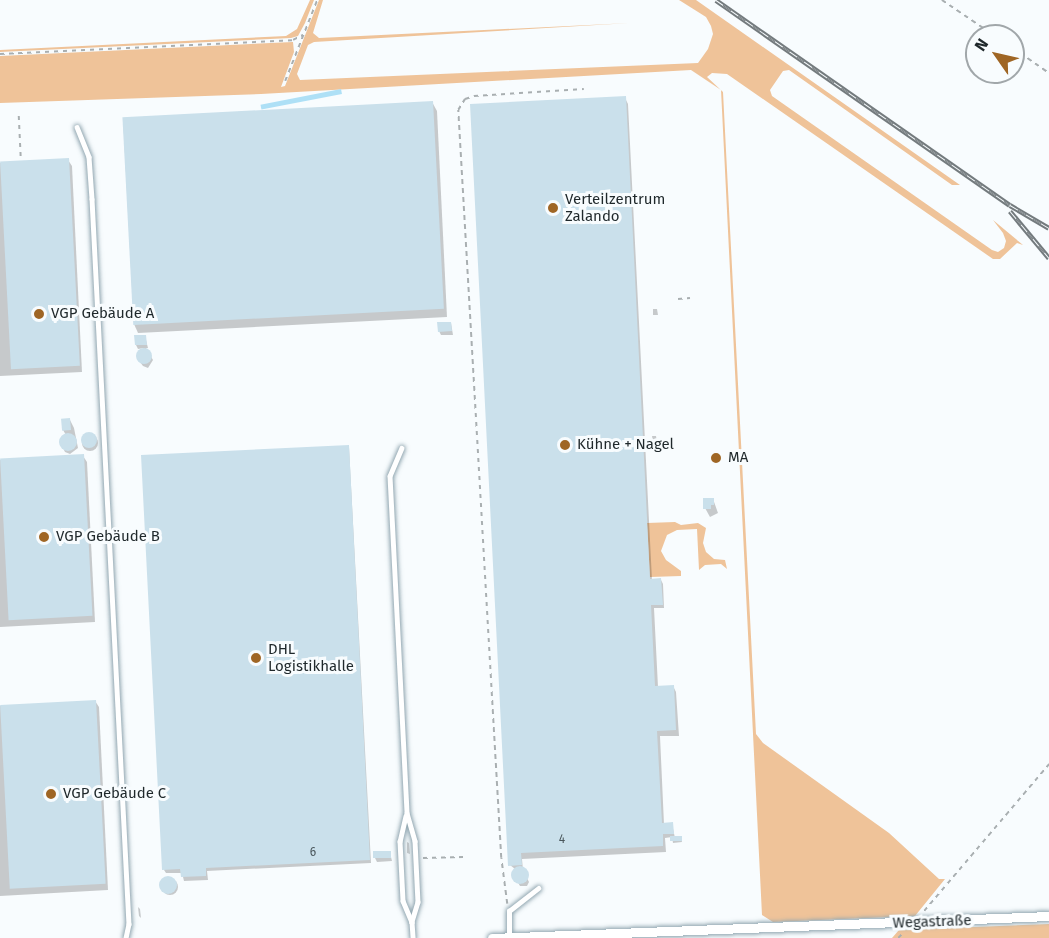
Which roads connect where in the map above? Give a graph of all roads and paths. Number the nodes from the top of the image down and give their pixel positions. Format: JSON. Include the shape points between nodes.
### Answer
{"nodes":[{"id":1,"x":317,"y":0,"type":"edge"},
{"id":2,"x":942,"y":0,"type":"edge"},
{"id":3,"x":977,"y":24,"type":"edge"},
{"id":4,"x":303,"y":35,"type":"junction"},
{"id":5,"x":0,"y":54,"type":"edge"},
{"id":6,"x":1025,"y":56,"type":"edge"},
{"id":7,"x":1049,"y":73,"type":"edge"},
{"id":8,"x":285,"y":81,"type":"dead end"},
{"id":9,"x":584,"y":89,"type":"dead end"},
{"id":10,"x":19,"y":116,"type":"dead end"},
{"id":11,"x":76,"y":127,"type":"dead end"},
{"id":12,"x":21,"y":159,"type":"dead end"},
{"id":13,"x":690,"y":298,"type":"dead end"},
{"id":14,"x":678,"y":299,"type":"dead end"},
{"id":15,"x":402,"y":448,"type":"dead end"},
{"id":16,"x":1049,"y":764,"type":"edge"},
{"id":17,"x":407,"y":813,"type":"junction"},
{"id":18,"x":463,"y":857,"type":"dead end"},
{"id":19,"x":416,"y":859,"type":"junction"},
{"id":20,"x":538,"y":888,"type":"dead end"},
{"id":21,"x":509,"y":911,"type":"junction"},
{"id":22,"x":1049,"y":916,"type":"edge"},
{"id":23,"x":412,"y":922,"type":"junction"},
{"id":24,"x":913,"y":922,"type":"junction"},
{"id":25,"x":126,"y":938,"type":"edge"},
{"id":26,"x":413,"y":938,"type":"edge"},
{"id":27,"x":492,"y":938,"type":"edge"},
{"id":28,"x":510,"y":938,"type":"edge"}],
"edges":[{"from":1,"to":4,"type":"path"},
{"from":2,"to":3,"type":"path"},
{"from":4,"to":5,"type":"path","via":[[293,40]]},
{"from":4,"to":8,"type":"path"},
{"from":6,"to":7,"type":"path"},
{"from":9,"to":21,"type":"path","via":[[474,96],[465,99],[458,110],[501,858]]},
{"from":10,"to":12,"type":"path"},
{"from":11,"to":25,"type":"lane","via":[[89,157],[92,199],[129,924]]},
{"from":13,"to":14,"type":"path"},
{"from":15,"to":17,"type":"lane","via":[[390,476]]},
{"from":16,"to":24,"type":"path"},
{"from":17,"to":19,"type":"lane"},
{"from":17,"to":23,"type":"lane","via":[[400,841],[403,901]]},
{"from":18,"to":19,"type":"path"},
{"from":19,"to":23,"type":"lane","via":[[418,903]]},
{"from":20,"to":21,"type":"lane"},
{"from":21,"to":28,"type":"lane"},
{"from":22,"to":24,"type":"street","name":"Wegastraße"},
{"from":23,"to":26,"type":"lane"},
{"from":24,"to":28,"type":"street","name":"Wegastraße"},
{"from":27,"to":28,"type":"street","name":"Wegastraße"}]}
